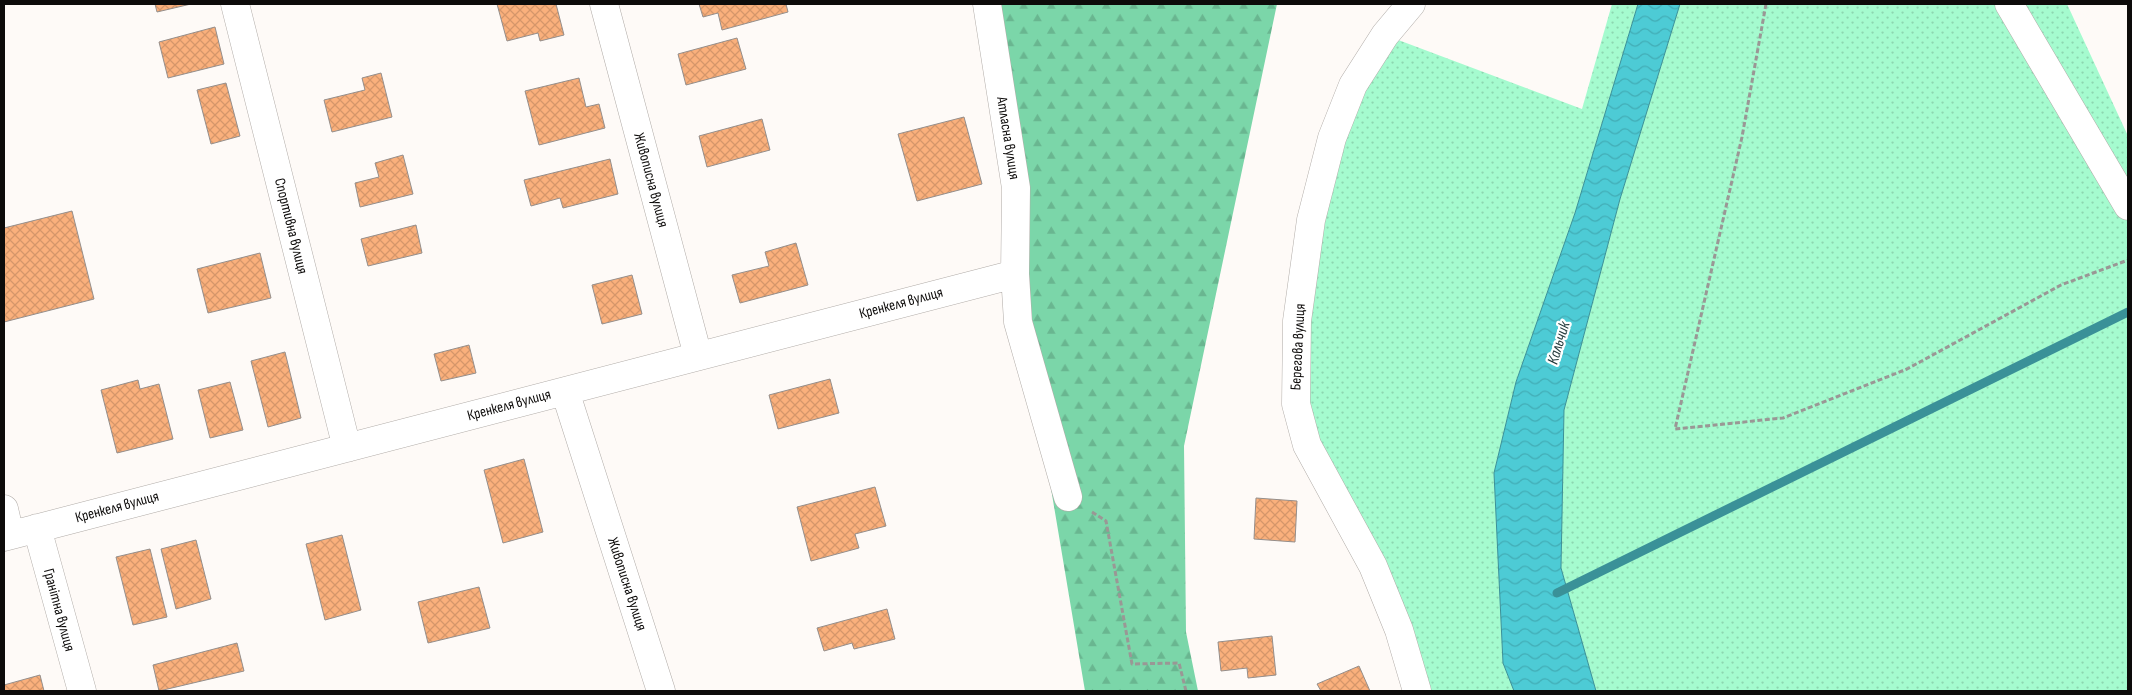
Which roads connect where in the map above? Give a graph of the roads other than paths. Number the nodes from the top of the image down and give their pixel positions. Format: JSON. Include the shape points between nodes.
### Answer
{"nodes":[{"id":1,"x":235,"y":4,"type":"edge"},
{"id":2,"x":604,"y":4,"type":"edge"},
{"id":3,"x":987,"y":4,"type":"edge"},
{"id":4,"x":1411,"y":4,"type":"edge"},
{"id":5,"x":2009,"y":4,"type":"edge"},
{"id":6,"x":2128,"y":206,"type":"edge"},
{"id":7,"x":1015,"y":274,"type":"junction"},
{"id":8,"x":698,"y":356,"type":"junction"},
{"id":9,"x":565,"y":391,"type":"junction"},
{"id":10,"x":347,"y":448,"type":"junction"},
{"id":11,"x":1068,"y":497,"type":"dead end"},
{"id":12,"x":6,"y":527,"type":"edge"},
{"id":13,"x":37,"y":528,"type":"junction"},
{"id":14,"x":82,"y":691,"type":"edge"},
{"id":15,"x":661,"y":691,"type":"edge"},
{"id":16,"x":1417,"y":691,"type":"edge"}],
"edges":[{"from":1,"to":10,"type":"street","name":"Спортивна вулиця"},
{"from":2,"to":8,"type":"street","name":"Живописна вулиця"},
{"from":3,"to":7,"type":"street","name":"Атласна вулиця","via":[[1016,188]]},
{"from":4,"to":16,"type":"street","name":"Берегова вулиця","via":[[1384,35],[1353,85],[1332,138],[1311,220],[1297,321],[1296,404],[1308,445],[1373,566],[1399,630]]},
{"from":5,"to":6,"type":"street"},
{"from":7,"to":8,"type":"street","name":"Кренкеля вулиця"},
{"from":7,"to":11,"type":"street","name":"Атласна вулиця","via":[[1018,322]]},
{"from":8,"to":9,"type":"street","name":"Кренкеля вулиця"},
{"from":9,"to":10,"type":"street","name":"Кренкеля вулиця"},
{"from":9,"to":15,"type":"street","name":"Живописна вулиця"},
{"from":10,"to":13,"type":"street","name":"Кренкеля вулиця"},
{"from":12,"to":13,"type":"street","name":"Кренкеля вулиця"},
{"from":13,"to":14,"type":"street","name":"Гранітна вулиця"}]}
